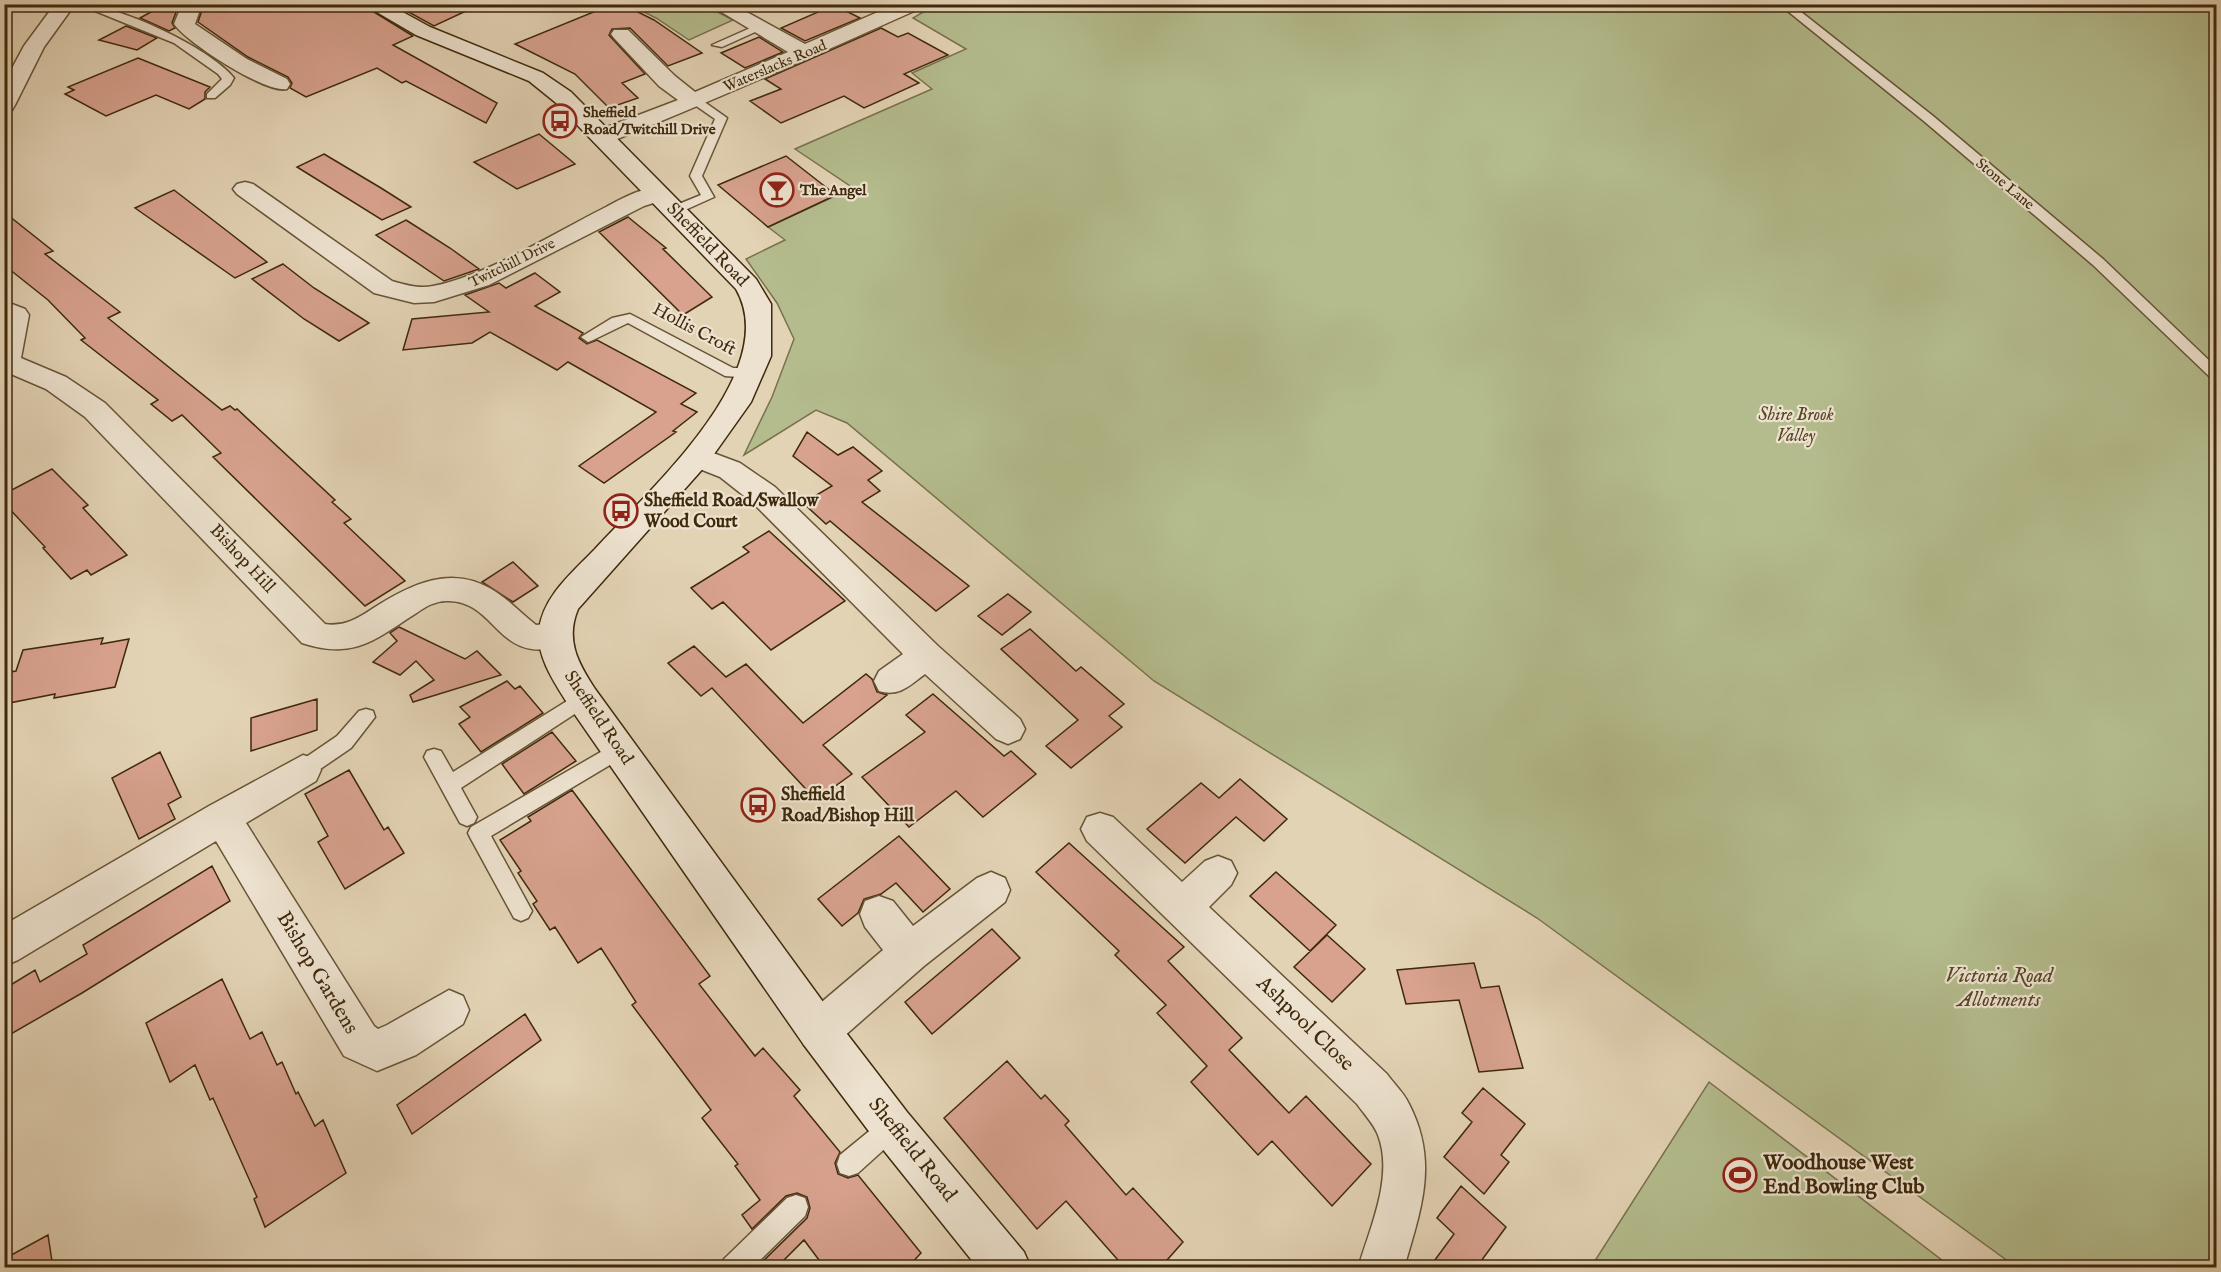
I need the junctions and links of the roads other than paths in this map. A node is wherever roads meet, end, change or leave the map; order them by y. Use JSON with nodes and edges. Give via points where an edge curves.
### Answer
{"nodes":[{"id":1,"x":66,"y":4,"type":"edge"},
{"id":2,"x":83,"y":4,"type":"edge"},
{"id":3,"x":192,"y":4,"type":"edge"},
{"id":4,"x":372,"y":4,"type":"edge"},
{"id":5,"x":717,"y":4,"type":"edge"},
{"id":6,"x":914,"y":4,"type":"edge"},
{"id":7,"x":1784,"y":4,"type":"edge"},
{"id":8,"x":761,"y":27,"type":"junction"},
{"id":9,"x":621,"y":34,"type":"dead end"},
{"id":10,"x":718,"y":45,"type":"dead end"},
{"id":11,"x":806,"y":53,"type":"junction"},
{"id":12,"x":279,"y":84,"type":"dead end"},
{"id":13,"x":211,"y":96,"type":"dead end"},
{"id":14,"x":694,"y":101,"type":"junction"},
{"id":15,"x":4,"y":105,"type":"edge"},
{"id":16,"x":602,"y":137,"type":"junction"},
{"id":17,"x":245,"y":189,"type":"dead end"},
{"id":18,"x":666,"y":202,"type":"junction"},
{"id":19,"x":4,"y":309,"type":"edge"},
{"id":20,"x":588,"y":337,"type":"dead end"},
{"id":21,"x":7,"y":365,"type":"edge"},
{"id":22,"x":751,"y":373,"type":"junction"},
{"id":23,"x":2217,"y":375,"type":"edge"},
{"id":24,"x":697,"y":457,"type":"junction"},
{"id":25,"x":553,"y":636,"type":"junction"},
{"id":26,"x":926,"y":655,"type":"junction"},
{"id":27,"x":891,"y":681,"type":"dead end"},
{"id":28,"x":583,"y":699,"type":"junction"},
{"id":29,"x":366,"y":717,"type":"dead end"},
{"id":30,"x":1008,"y":729,"type":"dead end"},
{"id":31,"x":618,"y":750,"type":"junction"},
{"id":32,"x":434,"y":757,"type":"dead end"},
{"id":33,"x":303,"y":770,"type":"joint"},
{"id":34,"x":449,"y":785,"type":"junction"},
{"id":35,"x":467,"y":816,"type":"dead end"},
{"id":36,"x":222,"y":817,"type":"junction"},
{"id":37,"x":1100,"y":828,"type":"dead end"},
{"id":38,"x":1218,"y":873,"type":"dead end"},
{"id":39,"x":991,"y":890,"type":"dead end"},
{"id":40,"x":1183,"y":906,"type":"junction"},
{"id":41,"x":521,"y":911,"type":"dead end"},
{"id":42,"x":879,"y":914,"type":"dead end"},
{"id":43,"x":4,"y":947,"type":"edge"},
{"id":44,"x":910,"y":953,"type":"junction"},
{"id":45,"x":449,"y":1010,"type":"dead end"},
{"id":46,"x":819,"y":1031,"type":"junction"},
{"id":47,"x":892,"y":1127,"type":"junction"},
{"id":48,"x":849,"y":1164,"type":"dead end"},
{"id":49,"x":796,"y":1207,"type":"dead end"},
{"id":50,"x":733,"y":1268,"type":"edge"},
{"id":51,"x":1008,"y":1268,"type":"edge"},
{"id":52,"x":1381,"y":1268,"type":"edge"}],
"edges":[{"from":1,"to":15,"type":"street","via":[[34,46]]},
{"from":2,"to":13,"type":"lane","via":[[178,41],[222,72],[228,78],[226,83]]},
{"from":3,"to":12,"type":"street","via":[[184,24],[192,34]]},
{"from":4,"to":16,"type":"street","name":"Sheffield Road","via":[[423,31],[536,77],[563,97]]},
{"from":5,"to":8,"type":"street"},
{"from":6,"to":11,"type":"street","name":"Waterslacks Road"},
{"from":7,"to":23,"type":"lane","name":"Stone Lane","via":[[1929,119],[2089,255]]},
{"from":8,"to":10,"type":"lane"},
{"from":8,"to":11,"type":"street"},
{"from":9,"to":14,"type":"street","via":[[667,81]]},
{"from":11,"to":14,"type":"street","name":"Waterslacks Road"},
{"from":14,"to":16,"type":"street","name":"Waterslacks Road"},
{"from":14,"to":18,"type":"lane","via":[[721,118],[696,176],[708,196]]},
{"from":16,"to":18,"type":"street","name":"Sheffield Road"},
{"from":17,"to":18,"type":"street","name":"Twitchill Drive","via":[[383,287],[414,295],[434,294],[480,280],[636,201]]},
{"from":18,"to":22,"type":"street","name":"Sheffield Road","via":[[747,285],[759,304],[757,356]]},
{"from":19,"to":21,"type":"street","name":"Bishop Hill","via":[[16,315],[6,349]]},
{"from":20,"to":22,"type":"lane","name":"Hollis Croft","via":[[630,318],[730,373]]},
{"from":21,"to":25,"type":"street","name":"Bishop Hill","via":[[56,383],[96,410],[314,634],[334,639],[358,633],[416,597],[439,590],[467,591],[531,638]]},
{"from":22,"to":24,"type":"street","name":"Sheffield Road","via":[[737,402]]},
{"from":24,"to":25,"type":"street","name":"Sheffield Road","via":[[579,584],[555,621]]},
{"from":24,"to":26,"type":"street","via":[[730,470],[764,495]]},
{"from":25,"to":28,"type":"street","name":"Sheffield Road","via":[[559,656]]},
{"from":26,"to":27,"type":"street"},
{"from":26,"to":30,"type":"street"},
{"from":28,"to":31,"type":"street","name":"Sheffield Road"},
{"from":28,"to":34,"type":"lane"},
{"from":29,"to":33,"type":"lane","via":[[344,742]]},
{"from":31,"to":41,"type":"lane","via":[[478,833]]},
{"from":31,"to":46,"type":"street","name":"Sheffield Road"},
{"from":32,"to":34,"type":"lane"},
{"from":33,"to":36,"type":"street"},
{"from":34,"to":35,"type":"lane"},
{"from":36,"to":43,"type":"street"},
{"from":36,"to":45,"type":"street","name":"Bishop Gardens","via":[[359,1041],[377,1050]]},
{"from":37,"to":40,"type":"street","name":"Ashpool Close"},
{"from":38,"to":40,"type":"street"},
{"from":39,"to":44,"type":"street"},
{"from":40,"to":52,"type":"street","name":"Ashpool Close","via":[[1372,1089],[1395,1120],[1405,1180]]},
{"from":42,"to":44,"type":"street"},
{"from":44,"to":46,"type":"street"},
{"from":46,"to":47,"type":"street","name":"Sheffield Road"},
{"from":47,"to":48,"type":"lane"},
{"from":47,"to":51,"type":"street","name":"Sheffield Road"},
{"from":49,"to":50,"type":"lane"}]}
